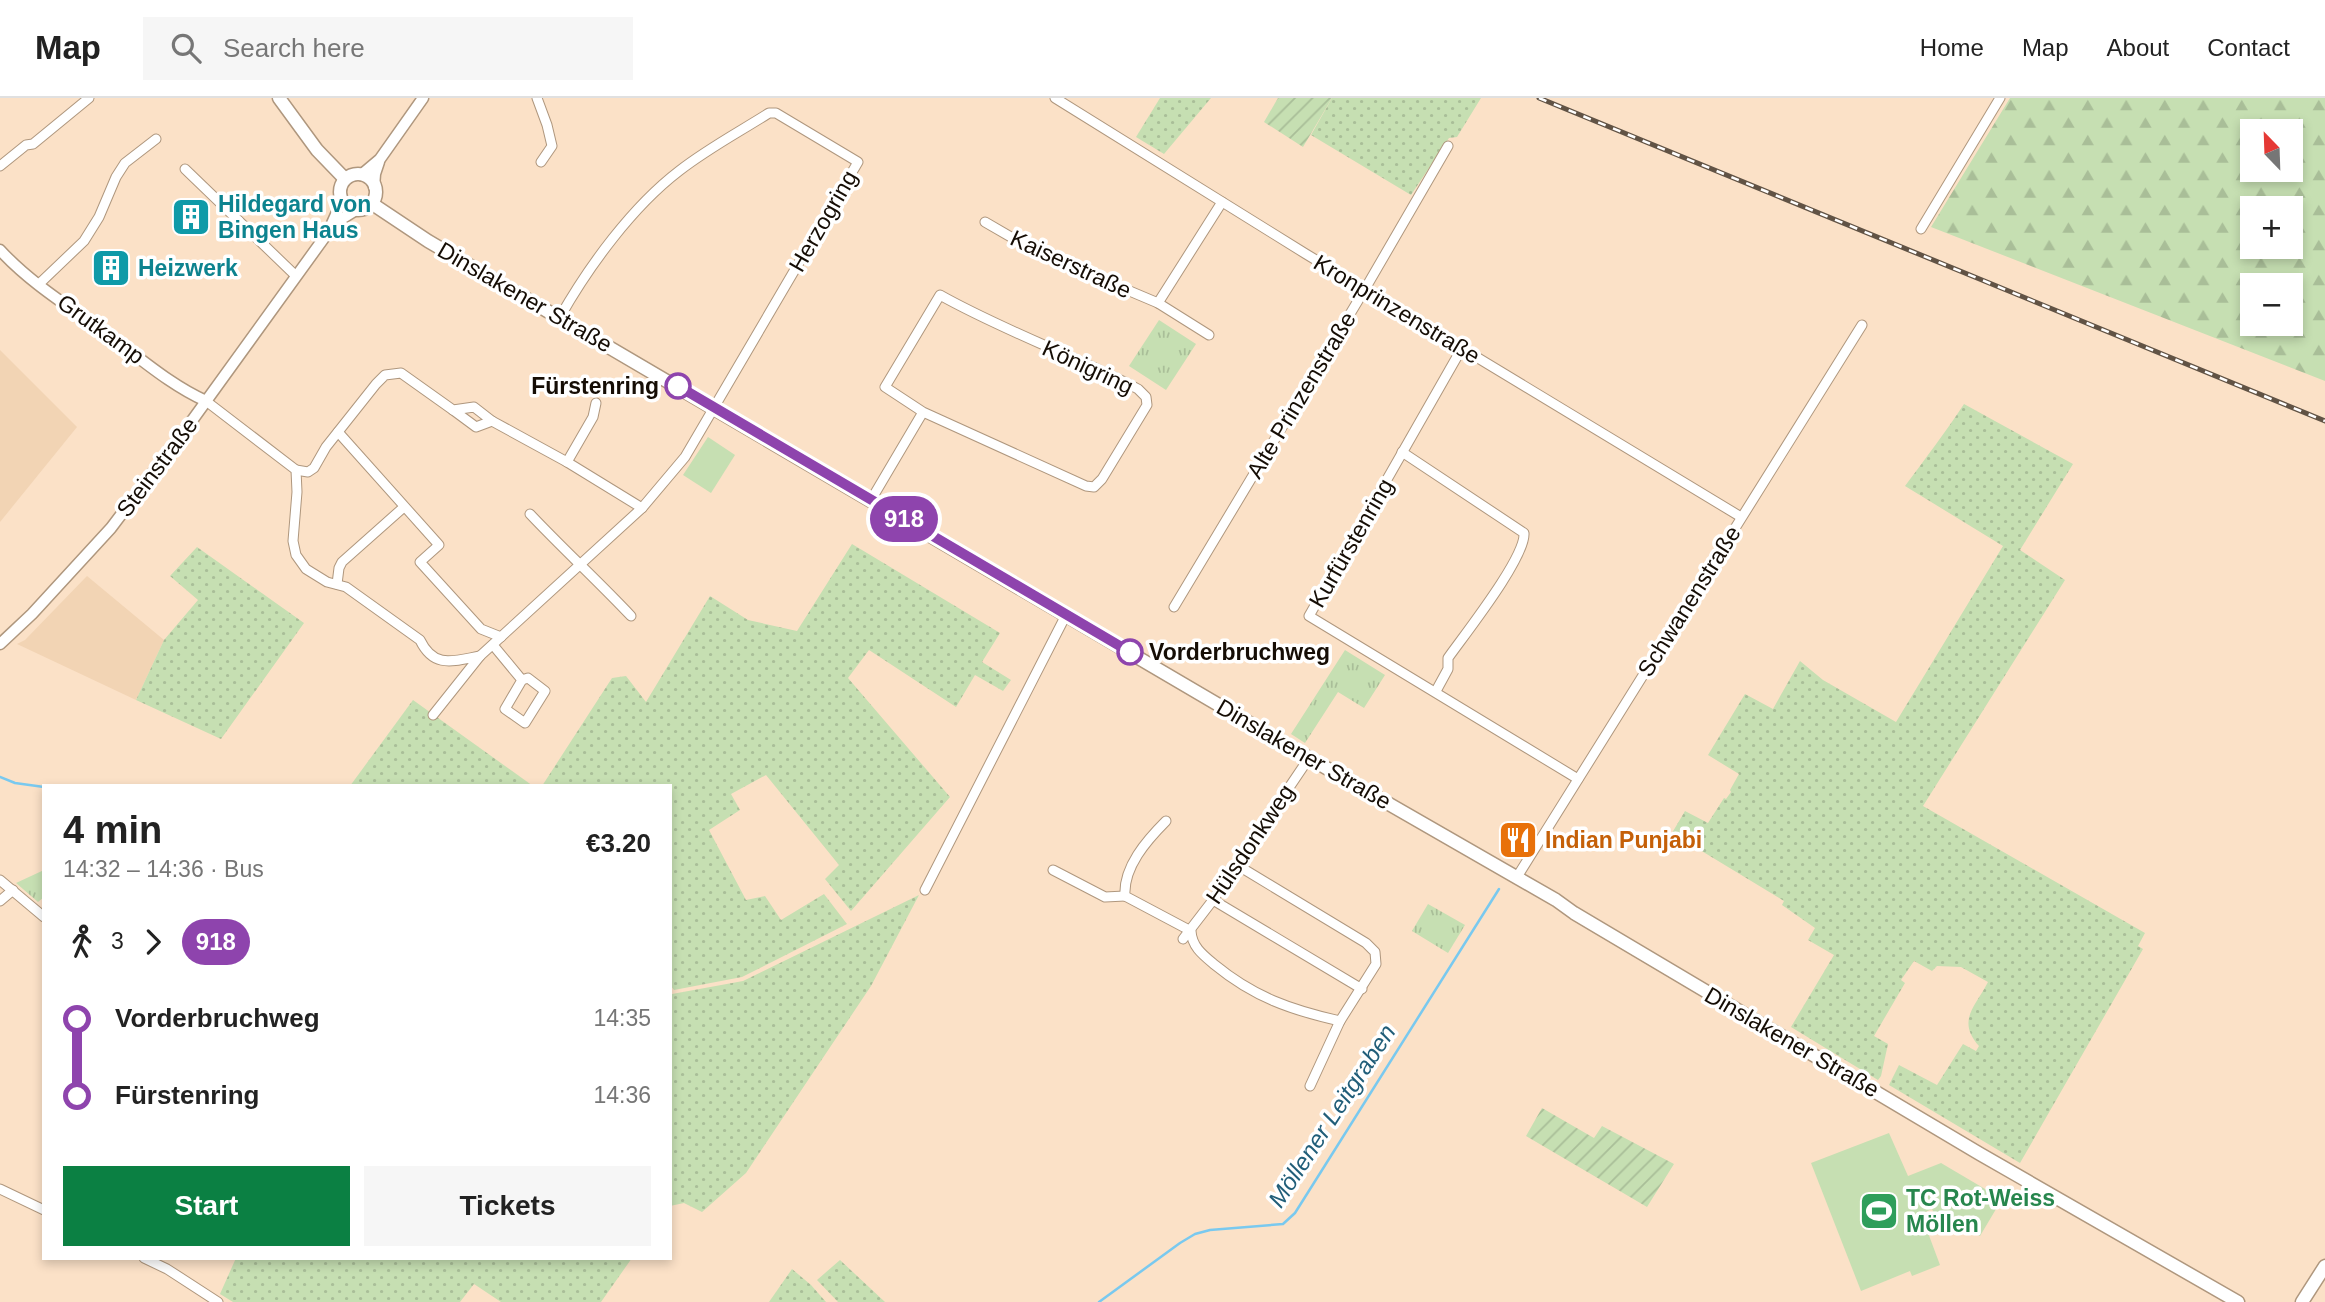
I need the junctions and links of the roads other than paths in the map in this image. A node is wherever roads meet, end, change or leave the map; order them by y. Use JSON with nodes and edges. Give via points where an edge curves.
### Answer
{"nodes":[{"id":1,"x":89,"y":98,"type":"edge"},
{"id":2,"x":279,"y":98,"type":"edge"},
{"id":3,"x":423,"y":98,"type":"edge"},
{"id":4,"x":537,"y":98,"type":"edge"},
{"id":5,"x":1055,"y":98,"type":"edge"},
{"id":6,"x":2000,"y":98,"type":"edge"},
{"id":7,"x":156,"y":139,"type":"dead end"},
{"id":8,"x":1448,"y":146,"type":"dead end"},
{"id":9,"x":380,"y":159,"type":"junction"},
{"id":10,"x":541,"y":162,"type":"dead end"},
{"id":11,"x":0,"y":166,"type":"edge"},
{"id":12,"x":186,"y":169,"type":"dead end"},
{"id":13,"x":361,"y":174,"type":"junction"},
{"id":14,"x":345,"y":179,"type":"junction"},
{"id":15,"x":374,"y":187,"type":"junction"},
{"id":16,"x":342,"y":201,"type":"junction"},
{"id":17,"x":1222,"y":202,"type":"junction"},
{"id":18,"x":372,"y":203,"type":"junction"},
{"id":19,"x":356,"y":209,"type":"junction"},
{"id":20,"x":985,"y":222,"type":"dead end"},
{"id":21,"x":1921,"y":229,"type":"dead end"},
{"id":22,"x":329,"y":231,"type":"junction"},
{"id":23,"x":0,"y":250,"type":"edge"},
{"id":24,"x":295,"y":275,"type":"junction"},
{"id":25,"x":39,"y":284,"type":"junction"},
{"id":26,"x":1365,"y":289,"type":"junction"},
{"id":27,"x":1158,"y":303,"type":"junction"},
{"id":28,"x":559,"y":317,"type":"junction"},
{"id":29,"x":1862,"y":325,"type":"dead end"},
{"id":30,"x":1209,"y":335,"type":"dead end"},
{"id":31,"x":1462,"y":348,"type":"junction"},
{"id":32,"x":206,"y":401,"type":"junction"},
{"id":33,"x":596,"y":403,"type":"dead end"},
{"id":34,"x":714,"y":408,"type":"junction"},
{"id":35,"x":453,"y":410,"type":"junction"},
{"id":36,"x":923,"y":412,"type":"junction"},
{"id":37,"x":492,"y":421,"type":"junction"},
{"id":38,"x":338,"y":432,"type":"junction"},
{"id":39,"x":1402,"y":453,"type":"junction"},
{"id":40,"x":567,"y":462,"type":"junction"},
{"id":41,"x":296,"y":470,"type":"junction"},
{"id":42,"x":871,"y":500,"type":"junction"},
{"id":43,"x":404,"y":507,"type":"junction"},
{"id":44,"x":642,"y":508,"type":"junction"},
{"id":45,"x":530,"y":514,"type":"dead end"},
{"id":46,"x":1741,"y":517,"type":"junction"},
{"id":47,"x":581,"y":564,"type":"junction"},
{"id":48,"x":337,"y":584,"type":"junction"},
{"id":49,"x":1174,"y":607,"type":"dead end"},
{"id":50,"x":1066,"y":615,"type":"junction"},
{"id":51,"x":631,"y":616,"type":"dead end"},
{"id":52,"x":501,"y":637,"type":"junction"},
{"id":53,"x":0,"y":644,"type":"edge"},
{"id":54,"x":492,"y":645,"type":"junction"},
{"id":55,"x":480,"y":656,"type":"junction"},
{"id":56,"x":522,"y":680,"type":"junction"},
{"id":57,"x":1436,"y":691,"type":"junction"},
{"id":58,"x":433,"y":715,"type":"dead end"},
{"id":59,"x":1309,"y":758,"type":"junction"},
{"id":60,"x":1578,"y":779,"type":"junction"},
{"id":61,"x":1167,"y":821,"type":"dead end"},
{"id":62,"x":1237,"y":865,"type":"junction"},
{"id":63,"x":1053,"y":870,"type":"dead end"},
{"id":64,"x":1517,"y":877,"type":"junction"},
{"id":65,"x":0,"y":880,"type":"edge"},
{"id":66,"x":13,"y":890,"type":"junction"},
{"id":67,"x":925,"y":890,"type":"dead end"},
{"id":68,"x":1125,"y":896,"type":"junction"},
{"id":69,"x":1213,"y":900,"type":"junction"},
{"id":70,"x":0,"y":901,"type":"edge"},
{"id":71,"x":42,"y":915,"type":"edge"},
{"id":72,"x":1191,"y":931,"type":"junction"},
{"id":73,"x":1183,"y":939,"type":"dead end"},
{"id":74,"x":1362,"y":989,"type":"junction"},
{"id":75,"x":1340,"y":1021,"type":"junction"},
{"id":76,"x":1310,"y":1086,"type":"dead end"},
{"id":77,"x":0,"y":1189,"type":"edge"},
{"id":78,"x":42,"y":1209,"type":"edge"},
{"id":79,"x":148,"y":1260,"type":"edge"},
{"id":80,"x":2325,"y":1266,"type":"edge"},
{"id":81,"x":218,"y":1302,"type":"edge"},
{"id":82,"x":2238,"y":1302,"type":"edge"},
{"id":83,"x":2301,"y":1302,"type":"edge"}],
"edges":[{"from":1,"to":11,"type":"street"},
{"from":2,"to":14,"type":"main road"},
{"from":3,"to":9,"type":"street"},
{"from":4,"to":10,"type":"street","via":[[552,146]]},
{"from":5,"to":17,"type":"street","name":"Kronprinzenstraße"},
{"from":6,"to":21,"type":"street"},
{"from":7,"to":25,"type":"street","via":[[125,163],[84,241]]},
{"from":8,"to":26,"type":"street","name":"Alte Prinzenstraße"},
{"from":9,"to":13,"type":"street"},
{"from":9,"to":15,"type":"street"},
{"from":12,"to":24,"type":"street"},
{"from":13,"to":14,"type":"main road"},
{"from":13,"to":15,"type":"main road"},
{"from":14,"to":16,"type":"main road"},
{"from":15,"to":18,"type":"main road"},
{"from":16,"to":19,"type":"main road"},
{"from":16,"to":22,"type":"street","name":"Steinstraße"},
{"from":17,"to":26,"type":"street","name":"Kronprinzenstraße"},
{"from":17,"to":27,"type":"street","name":"Kaiserstraße"},
{"from":18,"to":19,"type":"main road"},
{"from":18,"to":28,"type":"main road","name":"Dinslakener Straße"},
{"from":19,"to":22,"type":"street","name":"Steinstraße"},
{"from":20,"to":27,"type":"street","name":"Kaiserstraße","via":[[1035,251]]},
{"from":22,"to":24,"type":"street","name":"Steinstraße"},
{"from":23,"to":25,"type":"street","name":"Grutkamp"},
{"from":24,"to":32,"type":"street","name":"Steinstraße"},
{"from":25,"to":32,"type":"street","name":"Grutkamp"},
{"from":26,"to":31,"type":"street","name":"Kronprinzenstraße"},
{"from":26,"to":49,"type":"street","name":"Alte Prinzenstraße"},
{"from":27,"to":30,"type":"street","name":"Kaiserstraße"},
{"from":28,"to":34,"type":"main road","name":"Dinslakener Straße"},
{"from":28,"to":34,"type":"street","name":"Herzogring","via":[[609,244],[646,201],[678,171],[769,113],[776,113],[858,162]]},
{"from":29,"to":46,"type":"street","name":"Schwanenstraße"},
{"from":31,"to":39,"type":"street","name":"Kurfürstenring"},
{"from":31,"to":46,"type":"street","name":"Kronprinzenstraße"},
{"from":32,"to":41,"type":"street"},
{"from":32,"to":53,"type":"street","name":"Steinstraße","via":[[111,528]]},
{"from":33,"to":40,"type":"street"},
{"from":34,"to":42,"type":"main road","name":"Dinslakener Straße"},
{"from":34,"to":44,"type":"street","via":[[685,457]]},
{"from":35,"to":37,"type":"street","via":[[474,407]]},
{"from":35,"to":37,"type":"street","via":[[476,427]]},
{"from":35,"to":38,"type":"street","via":[[401,373],[385,375]]},
{"from":36,"to":36,"type":"street","name":"Königring","via":[[885,387],[940,295],[1138,389],[1147,404],[1094,487]]},
{"from":36,"to":42,"type":"street"},
{"from":37,"to":40,"type":"street"},
{"from":38,"to":41,"type":"street","via":[[314,468]]},
{"from":38,"to":43,"type":"street"},
{"from":39,"to":57,"type":"street","name":"Kurfürstenring","via":[[1524,533],[1521,550],[1448,658],[1448,669]]},
{"from":39,"to":57,"type":"street","name":"Kurfürstenring","via":[[1309,616]]},
{"from":40,"to":44,"type":"street"},
{"from":41,"to":48,"type":"street","via":[[296,555],[306,569]]},
{"from":42,"to":50,"type":"main road","name":"Dinslakener Straße"},
{"from":43,"to":48,"type":"street","via":[[342,562]]},
{"from":43,"to":52,"type":"street","via":[[439,545],[420,562],[481,629]]},
{"from":44,"to":47,"type":"street"},
{"from":45,"to":47,"type":"street"},
{"from":46,"to":60,"type":"street","name":"Schwanenstraße"},
{"from":47,"to":51,"type":"street"},
{"from":47,"to":52,"type":"street"},
{"from":48,"to":55,"type":"street","via":[[420,640],[426,653],[446,663]]},
{"from":50,"to":59,"type":"main road","name":"Dinslakener Straße"},
{"from":50,"to":67,"type":"street"},
{"from":52,"to":54,"type":"street"},
{"from":54,"to":55,"type":"street"},
{"from":54,"to":56,"type":"street"},
{"from":55,"to":58,"type":"street"},
{"from":56,"to":56,"type":"street","via":[[528,678],[545,691],[525,723],[505,709]]},
{"from":57,"to":60,"type":"street","name":"Kurfürstenring"},
{"from":59,"to":62,"type":"street","name":"Hülsdonkweg"},
{"from":59,"to":64,"type":"main road","name":"Dinslakener Straße"},
{"from":60,"to":64,"type":"street","name":"Schwanenstraße"},
{"from":61,"to":68,"type":"street","via":[[1148,839],[1124,881]]},
{"from":62,"to":69,"type":"street","name":"Hülsdonkweg"},
{"from":62,"to":74,"type":"street","via":[[1366,943],[1375,952],[1376,964]]},
{"from":63,"to":68,"type":"street","via":[[1105,897]]},
{"from":64,"to":82,"type":"main road","name":"Dinslakener Straße","via":[[1980,1154]]},
{"from":65,"to":66,"type":"street"},
{"from":66,"to":70,"type":"street"},
{"from":66,"to":71,"type":"street"},
{"from":68,"to":72,"type":"street"},
{"from":69,"to":72,"type":"street","name":"Hülsdonkweg"},
{"from":69,"to":74,"type":"street"},
{"from":72,"to":73,"type":"street","name":"Hülsdonkweg"},
{"from":72,"to":75,"type":"street","via":[[1192,941],[1205,957],[1235,981],[1270,1001]]},
{"from":74,"to":75,"type":"street"},
{"from":75,"to":76,"type":"street"},
{"from":77,"to":78,"type":"street"},
{"from":79,"to":81,"type":"street"},
{"from":80,"to":83,"type":"main road"}]}
